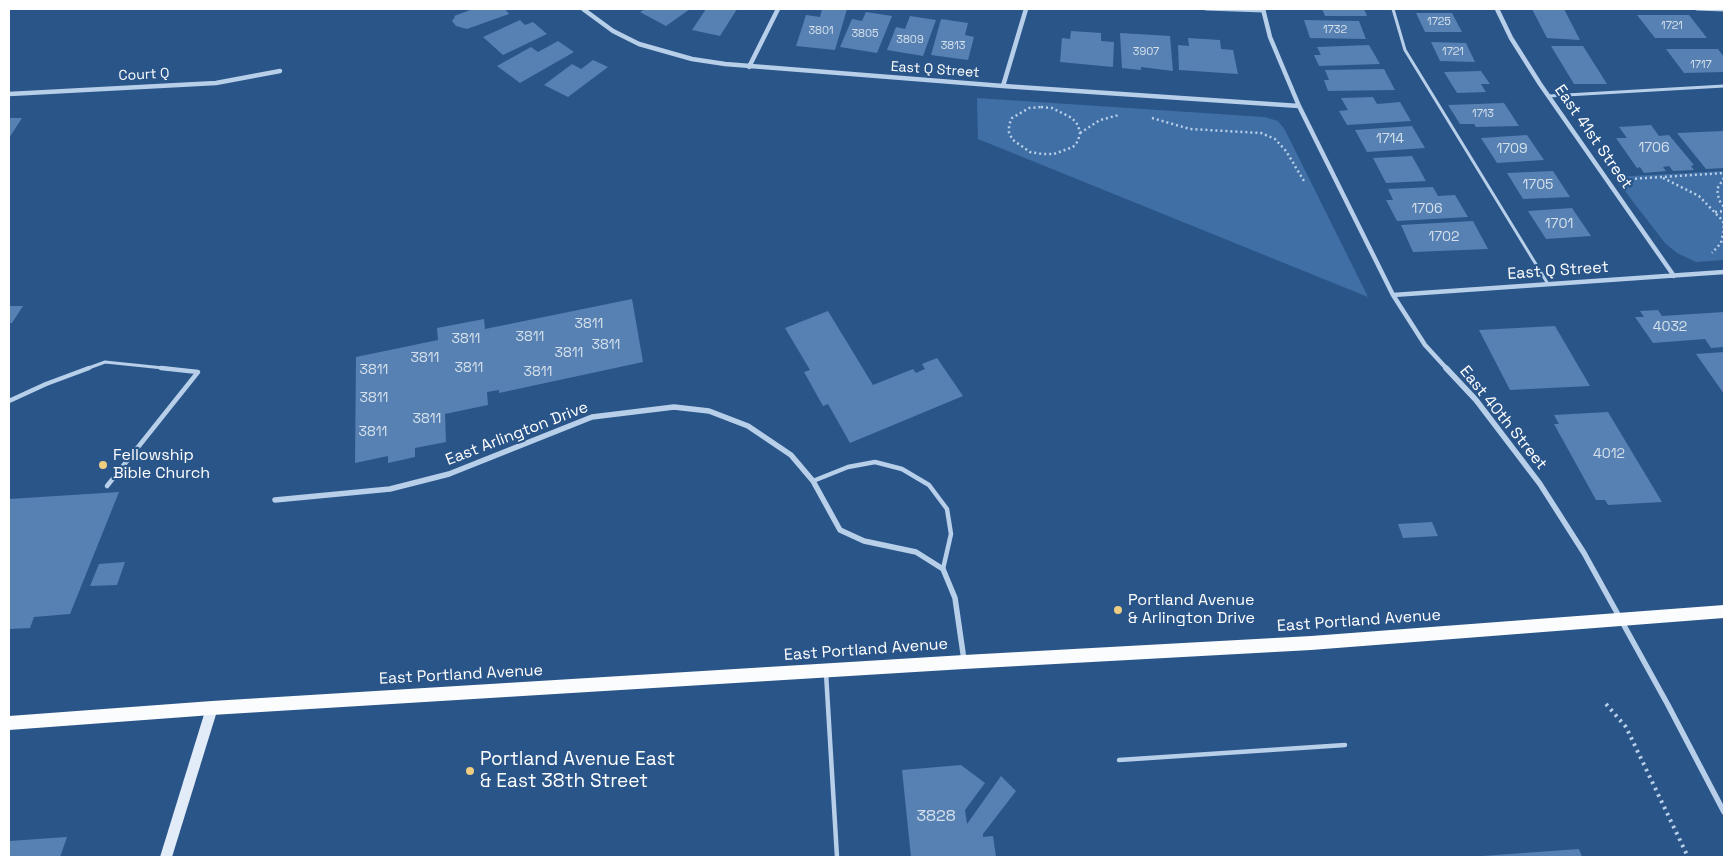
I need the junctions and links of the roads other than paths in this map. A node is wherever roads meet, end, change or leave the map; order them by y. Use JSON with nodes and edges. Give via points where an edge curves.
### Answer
{"nodes":[{"id":1,"x":583,"y":9,"type":"edge"},
{"id":2,"x":778,"y":9,"type":"edge"},
{"id":3,"x":1026,"y":9,"type":"edge"},
{"id":4,"x":1206,"y":9,"type":"edge"},
{"id":5,"x":1393,"y":9,"type":"edge"},
{"id":6,"x":1497,"y":9,"type":"edge"},
{"id":7,"x":1697,"y":9,"type":"edge"},
{"id":8,"x":1263,"y":10,"type":"edge"},
{"id":9,"x":1724,"y":10,"type":"edge"},
{"id":10,"x":749,"y":67,"type":"junction"},
{"id":11,"x":280,"y":71,"type":"dead end"},
{"id":12,"x":1003,"y":86,"type":"junction"},
{"id":13,"x":1724,"y":86,"type":"edge"},
{"id":14,"x":9,"y":94,"type":"edge"},
{"id":15,"x":1549,"y":96,"type":"junction"},
{"id":16,"x":1299,"y":106,"type":"junction"},
{"id":17,"x":1724,"y":272,"type":"edge"},
{"id":18,"x":1674,"y":276,"type":"junction"},
{"id":19,"x":1548,"y":284,"type":"junction"},
{"id":20,"x":1393,"y":294,"type":"junction"},
{"id":21,"x":9,"y":401,"type":"edge"},
{"id":22,"x":813,"y":481,"type":"junction"},
{"id":23,"x":107,"y":486,"type":"dead end"},
{"id":24,"x":276,"y":500,"type":"dead end"},
{"id":25,"x":942,"y":569,"type":"junction"},
{"id":26,"x":1724,"y":610,"type":"edge"},
{"id":27,"x":1619,"y":618,"type":"junction"},
{"id":28,"x":964,"y":662,"type":"junction"},
{"id":29,"x":826,"y":670,"type":"junction"},
{"id":30,"x":212,"y":708,"type":"junction"},
{"id":31,"x":9,"y":723,"type":"edge"},
{"id":32,"x":1345,"y":745,"type":"dead end"},
{"id":33,"x":1119,"y":760,"type":"dead end"},
{"id":34,"x":1724,"y":812,"type":"edge"},
{"id":35,"x":166,"y":857,"type":"edge"},
{"id":36,"x":838,"y":857,"type":"edge"}],
"edges":[{"from":1,"to":10,"type":"street","name":"East Q Street","via":[[613,31],[639,44],[692,59]]},
{"from":2,"to":10,"type":"street"},
{"from":3,"to":12,"type":"street"},
{"from":4,"to":8,"type":"lane"},
{"from":5,"to":19,"type":"lane","via":[[1405,50]]},
{"from":6,"to":15,"type":"street","name":"East 41st Street"},
{"from":7,"to":9,"type":"lane"},
{"from":8,"to":16,"type":"street","name":"East 40th Street","via":[[1270,37]]},
{"from":10,"to":12,"type":"street","name":"East Q Street"},
{"from":11,"to":14,"type":"street","name":"Court Q","via":[[216,83]]},
{"from":12,"to":16,"type":"street","name":"East Q Street"},
{"from":13,"to":15,"type":"lane"},
{"from":15,"to":18,"type":"street","name":"East 41st Street"},
{"from":16,"to":20,"type":"street","name":"East 40th Street"},
{"from":17,"to":18,"type":"street","name":"East Q Street"},
{"from":18,"to":19,"type":"street","name":"East Q Street"},
{"from":19,"to":20,"type":"street","name":"East Q Street"},
{"from":20,"to":27,"type":"street","name":"East 40th Street","via":[[1425,345],[1476,400],[1540,484]]},
{"from":21,"to":23,"type":"lane","via":[[105,362],[198,372]]},
{"from":22,"to":24,"type":"street","name":"East Arlington Drive","via":[[791,455],[748,426],[709,411],[674,407],[592,417],[449,474],[390,489]]},
{"from":22,"to":25,"type":"street","name":"East Arlington Drive","via":[[840,530],[864,542],[916,552]]},
{"from":22,"to":25,"type":"lane","via":[[848,467],[875,462],[902,469],[929,485],[947,508],[951,534]]},
{"from":25,"to":28,"type":"street","via":[[955,598]]},
{"from":26,"to":27,"type":"main road","name":"East Portland Avenue"},
{"from":27,"to":28,"type":"main road","name":"East Portland Avenue","via":[[1311,643]]},
{"from":27,"to":34,"type":"street","name":"East 40th Street"},
{"from":28,"to":29,"type":"main road","name":"East Portland Avenue"},
{"from":29,"to":30,"type":"main road","name":"East Portland Avenue"},
{"from":29,"to":36,"type":"lane"},
{"from":30,"to":31,"type":"main road","name":"East Portland Avenue"},
{"from":30,"to":35,"type":"main road"},
{"from":32,"to":33,"type":"lane"}]}
